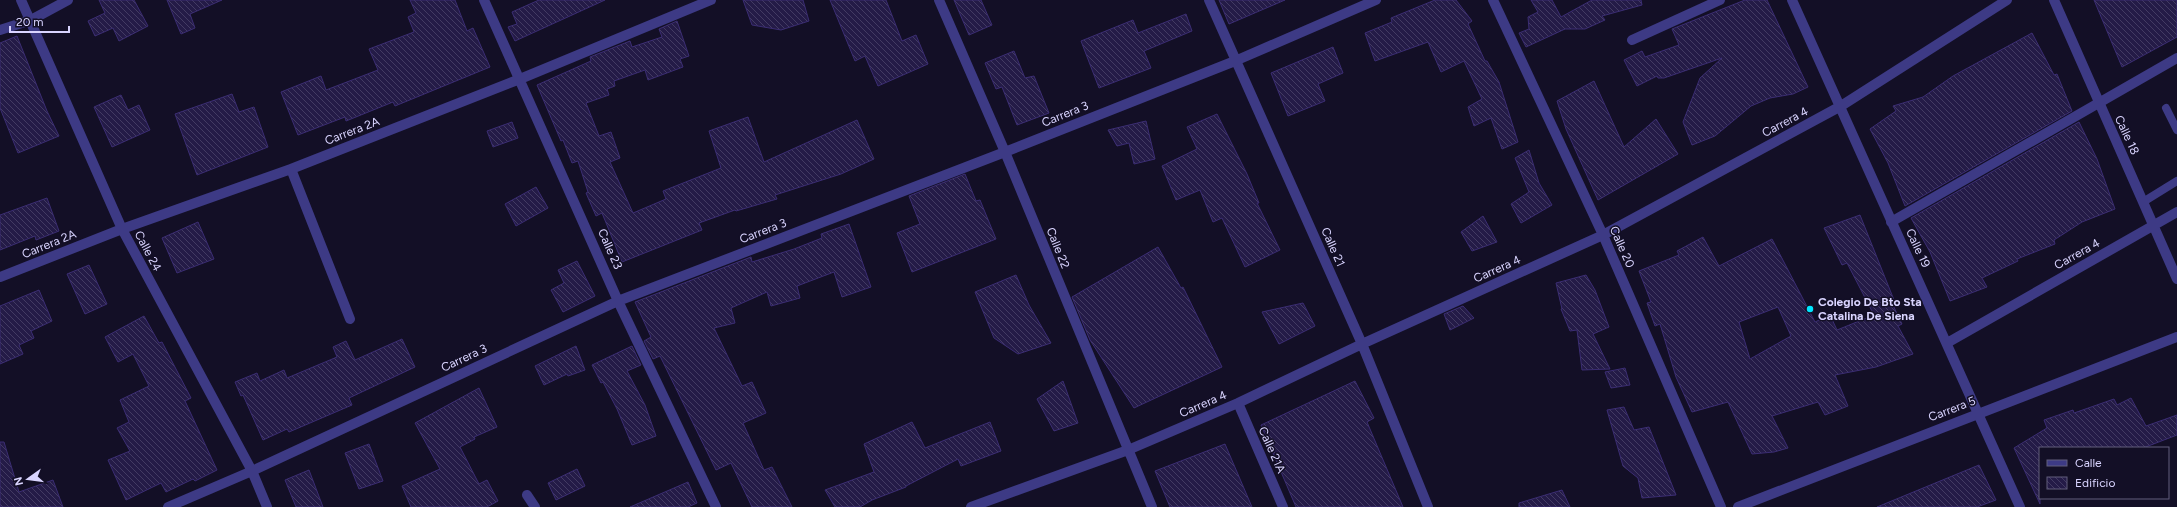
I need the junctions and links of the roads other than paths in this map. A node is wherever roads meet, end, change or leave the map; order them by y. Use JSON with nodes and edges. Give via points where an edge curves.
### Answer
{"nodes":[{"id":1,"x":21,"y":0,"type":"edge"},
{"id":2,"x":68,"y":0,"type":"edge"},
{"id":3,"x":484,"y":0,"type":"edge"},
{"id":4,"x":711,"y":0,"type":"edge"},
{"id":5,"x":939,"y":0,"type":"edge"},
{"id":6,"x":1209,"y":0,"type":"edge"},
{"id":7,"x":1376,"y":0,"type":"edge"},
{"id":8,"x":1493,"y":0,"type":"edge"},
{"id":9,"x":1720,"y":0,"type":"edge"},
{"id":10,"x":1792,"y":0,"type":"edge"},
{"id":11,"x":2007,"y":0,"type":"edge"},
{"id":12,"x":2054,"y":0,"type":"edge"},
{"id":13,"x":31,"y":20,"type":"junction"},
{"id":14,"x":0,"y":30,"type":"edge"},
{"id":15,"x":1632,"y":40,"type":"dead end"},
{"id":16,"x":2177,"y":58,"type":"edge"},
{"id":17,"x":1235,"y":61,"type":"junction"},
{"id":18,"x":520,"y":79,"type":"junction"},
{"id":19,"x":2098,"y":103,"type":"junction"},
{"id":20,"x":1841,"y":106,"type":"junction"},
{"id":21,"x":2166,"y":108,"type":"dead end"},
{"id":22,"x":2177,"y":130,"type":"edge"},
{"id":23,"x":1004,"y":152,"type":"junction"},
{"id":24,"x":291,"y":169,"type":"junction"},
{"id":25,"x":2177,"y":181,"type":"edge"},
{"id":26,"x":2143,"y":202,"type":"junction"},
{"id":27,"x":2177,"y":212,"type":"edge"},
{"id":28,"x":1891,"y":222,"type":"junction"},
{"id":29,"x":2154,"y":225,"type":"junction"},
{"id":30,"x":122,"y":229,"type":"junction"},
{"id":31,"x":1603,"y":235,"type":"junction"},
{"id":32,"x":0,"y":277,"type":"edge"},
{"id":33,"x":2177,"y":280,"type":"edge"},
{"id":34,"x":618,"y":301,"type":"junction"},
{"id":35,"x":350,"y":319,"type":"dead end"},
{"id":36,"x":2177,"y":337,"type":"edge"},
{"id":37,"x":1947,"y":343,"type":"junction"},
{"id":38,"x":1362,"y":344,"type":"junction"},
{"id":39,"x":1238,"y":403,"type":"junction"},
{"id":40,"x":1978,"y":412,"type":"junction"},
{"id":41,"x":1128,"y":450,"type":"junction"},
{"id":42,"x":252,"y":471,"type":"junction"},
{"id":43,"x":527,"y":495,"type":"dead end"},
{"id":44,"x":168,"y":507,"type":"edge"},
{"id":45,"x":267,"y":507,"type":"edge"},
{"id":46,"x":535,"y":507,"type":"edge"},
{"id":47,"x":716,"y":507,"type":"edge"},
{"id":48,"x":971,"y":507,"type":"edge"},
{"id":49,"x":1152,"y":507,"type":"edge"},
{"id":50,"x":1283,"y":507,"type":"edge"},
{"id":51,"x":1428,"y":507,"type":"edge"},
{"id":52,"x":1720,"y":507,"type":"edge"},
{"id":53,"x":1738,"y":507,"type":"edge"},
{"id":54,"x":2020,"y":507,"type":"edge"}],
"edges":[{"from":1,"to":13,"type":"street","name":"Calle 24"},
{"from":2,"to":13,"type":"street"},
{"from":3,"to":18,"type":"street","name":"Calle 23"},
{"from":4,"to":18,"type":"street","name":"Carrera 2A"},
{"from":5,"to":23,"type":"street","name":"Calle 22"},
{"from":6,"to":17,"type":"street","name":"Calle 21"},
{"from":7,"to":17,"type":"street","name":"Carrera 3"},
{"from":8,"to":31,"type":"street","name":"Calle 20"},
{"from":9,"to":15,"type":"street"},
{"from":10,"to":20,"type":"street","name":"Calle 19"},
{"from":11,"to":20,"type":"street","name":"Carrera 4"},
{"from":12,"to":19,"type":"street","name":"Calle 18"},
{"from":13,"to":14,"type":"street"},
{"from":13,"to":30,"type":"street","name":"Calle 24"},
{"from":16,"to":19,"type":"street"},
{"from":17,"to":23,"type":"street","name":"Carrera 3"},
{"from":17,"to":38,"type":"street","name":"Calle 21"},
{"from":18,"to":24,"type":"street","name":"Carrera 2A"},
{"from":18,"to":34,"type":"street","name":"Calle 23"},
{"from":19,"to":26,"type":"street","name":"Calle 18"},
{"from":19,"to":28,"type":"street"},
{"from":20,"to":28,"type":"street","name":"Calle 19"},
{"from":20,"to":31,"type":"street","name":"Carrera 4"},
{"from":21,"to":22,"type":"lane"},
{"from":23,"to":34,"type":"street","name":"Carrera 3"},
{"from":23,"to":41,"type":"street","name":"Calle 22"},
{"from":24,"to":30,"type":"street","name":"Carrera 2A"},
{"from":24,"to":35,"type":"street"},
{"from":25,"to":26,"type":"lane"},
{"from":26,"to":29,"type":"street","name":"Calle 18"},
{"from":27,"to":29,"type":"street","name":"Carrera 4"},
{"from":28,"to":37,"type":"street","name":"Calle 19"},
{"from":29,"to":33,"type":"street","name":"Calle 18"},
{"from":29,"to":37,"type":"street","name":"Carrera 4"},
{"from":30,"to":32,"type":"street","name":"Carrera 2A"},
{"from":30,"to":42,"type":"street","name":"Calle 24"},
{"from":31,"to":38,"type":"street","name":"Carrera 4"},
{"from":31,"to":52,"type":"street","name":"Calle 20"},
{"from":34,"to":42,"type":"street","name":"Carrera 3"},
{"from":34,"to":47,"type":"street","name":"Calle 23"},
{"from":36,"to":40,"type":"street","name":"Carrera 5"},
{"from":37,"to":40,"type":"street","name":"Calle 19"},
{"from":38,"to":39,"type":"street","name":"Carrera 4"},
{"from":38,"to":51,"type":"street","name":"Calle 21"},
{"from":39,"to":41,"type":"street","name":"Carrera 4"},
{"from":39,"to":50,"type":"street","name":"Calle 21A"},
{"from":40,"to":53,"type":"street","name":"Carrera 5"},
{"from":40,"to":54,"type":"street","name":"Calle 19"},
{"from":41,"to":48,"type":"street","name":"Carrera 4"},
{"from":41,"to":49,"type":"street","name":"Calle 22"},
{"from":42,"to":44,"type":"street","name":"Carrera 3"},
{"from":42,"to":45,"type":"street","name":"Calle 24"},
{"from":43,"to":46,"type":"street"}]}
